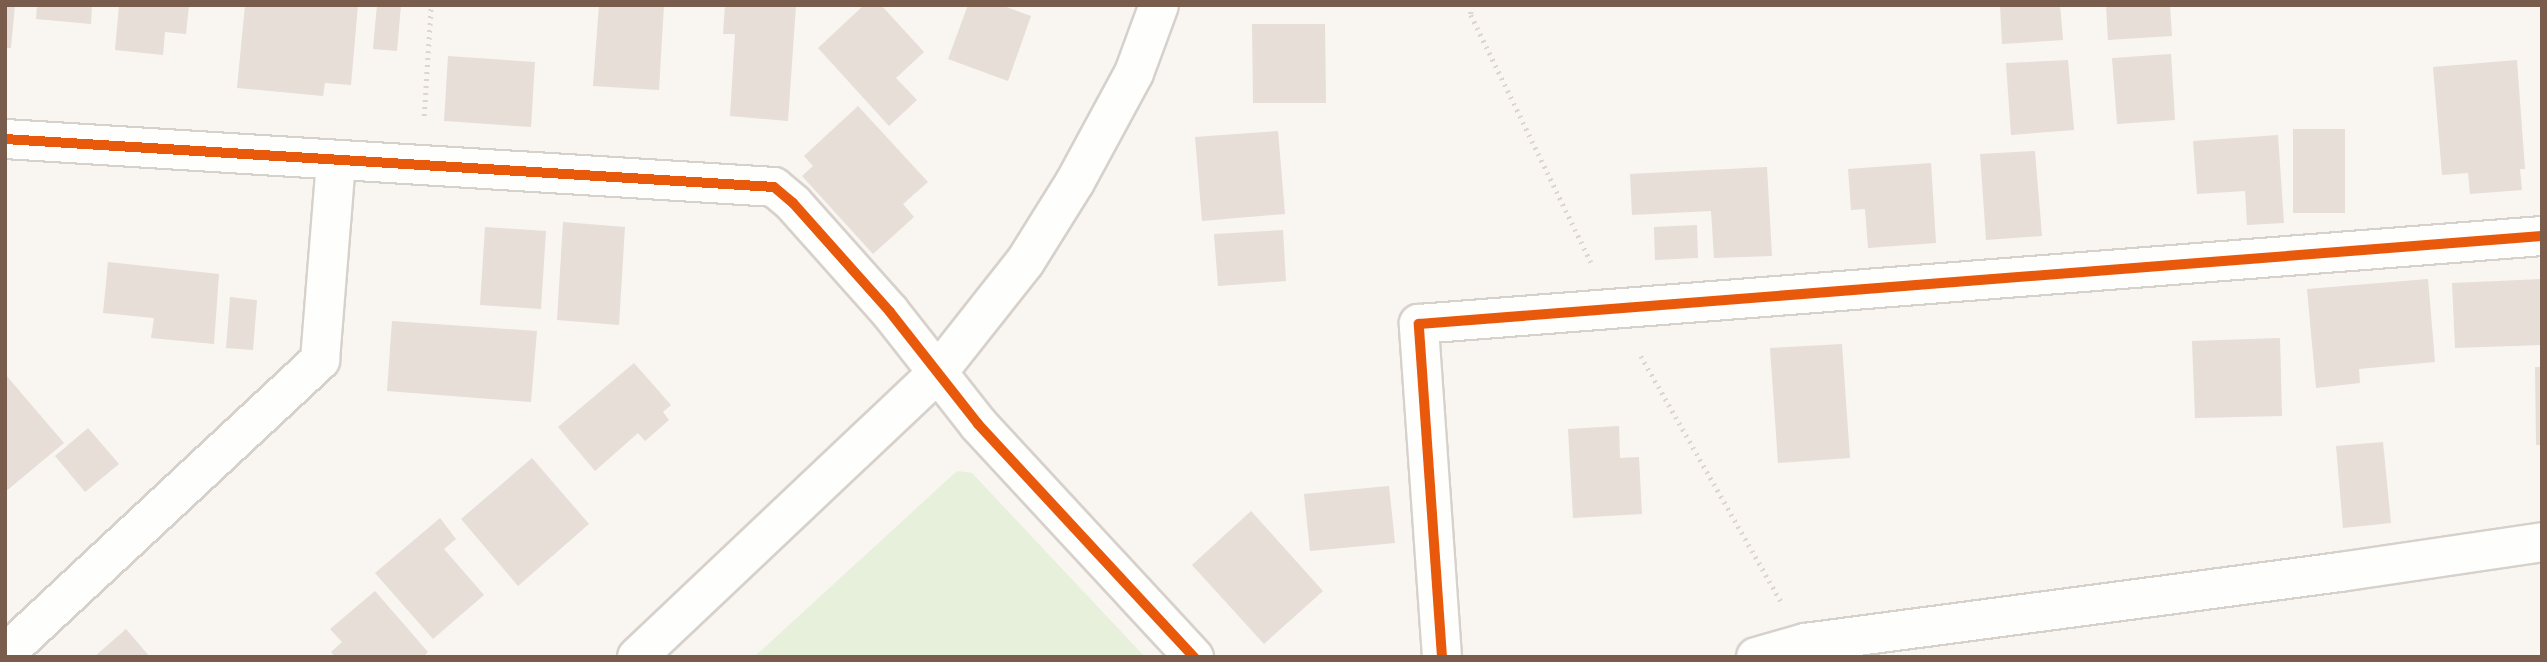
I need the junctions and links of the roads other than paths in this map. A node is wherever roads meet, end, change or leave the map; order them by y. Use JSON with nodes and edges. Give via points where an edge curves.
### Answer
{"nodes":[{"id":1,"x":1159,"y":5,"type":"edge"},
{"id":2,"x":5,"y":139,"type":"edge"},
{"id":3,"x":336,"y":162,"type":"junction"},
{"id":4,"x":2542,"y":236,"type":"edge"},
{"id":5,"x":939,"y":372,"type":"junction"},
{"id":6,"x":2542,"y":542,"type":"edge"},
{"id":7,"x":9,"y":643,"type":"edge"},
{"id":8,"x":636,"y":657,"type":"edge"},
{"id":9,"x":1194,"y":657,"type":"edge"},
{"id":10,"x":1442,"y":657,"type":"edge"},
{"id":11,"x":1756,"y":657,"type":"edge"}],
"edges":[{"from":1,"to":5,"type":"street","via":[[1134,73],[1075,182],[1025,262]]},
{"from":2,"to":3,"type":"street"},
{"from":3,"to":5,"type":"street","via":[[774,187],[793,203]]},
{"from":3,"to":7,"type":"street","via":[[320,360]]},
{"from":4,"to":10,"type":"street","via":[[1419,324]]},
{"from":5,"to":8,"type":"street"},
{"from":5,"to":9,"type":"street","via":[[978,424]]},
{"from":6,"to":11,"type":"street","via":[[1805,643]]}]}
